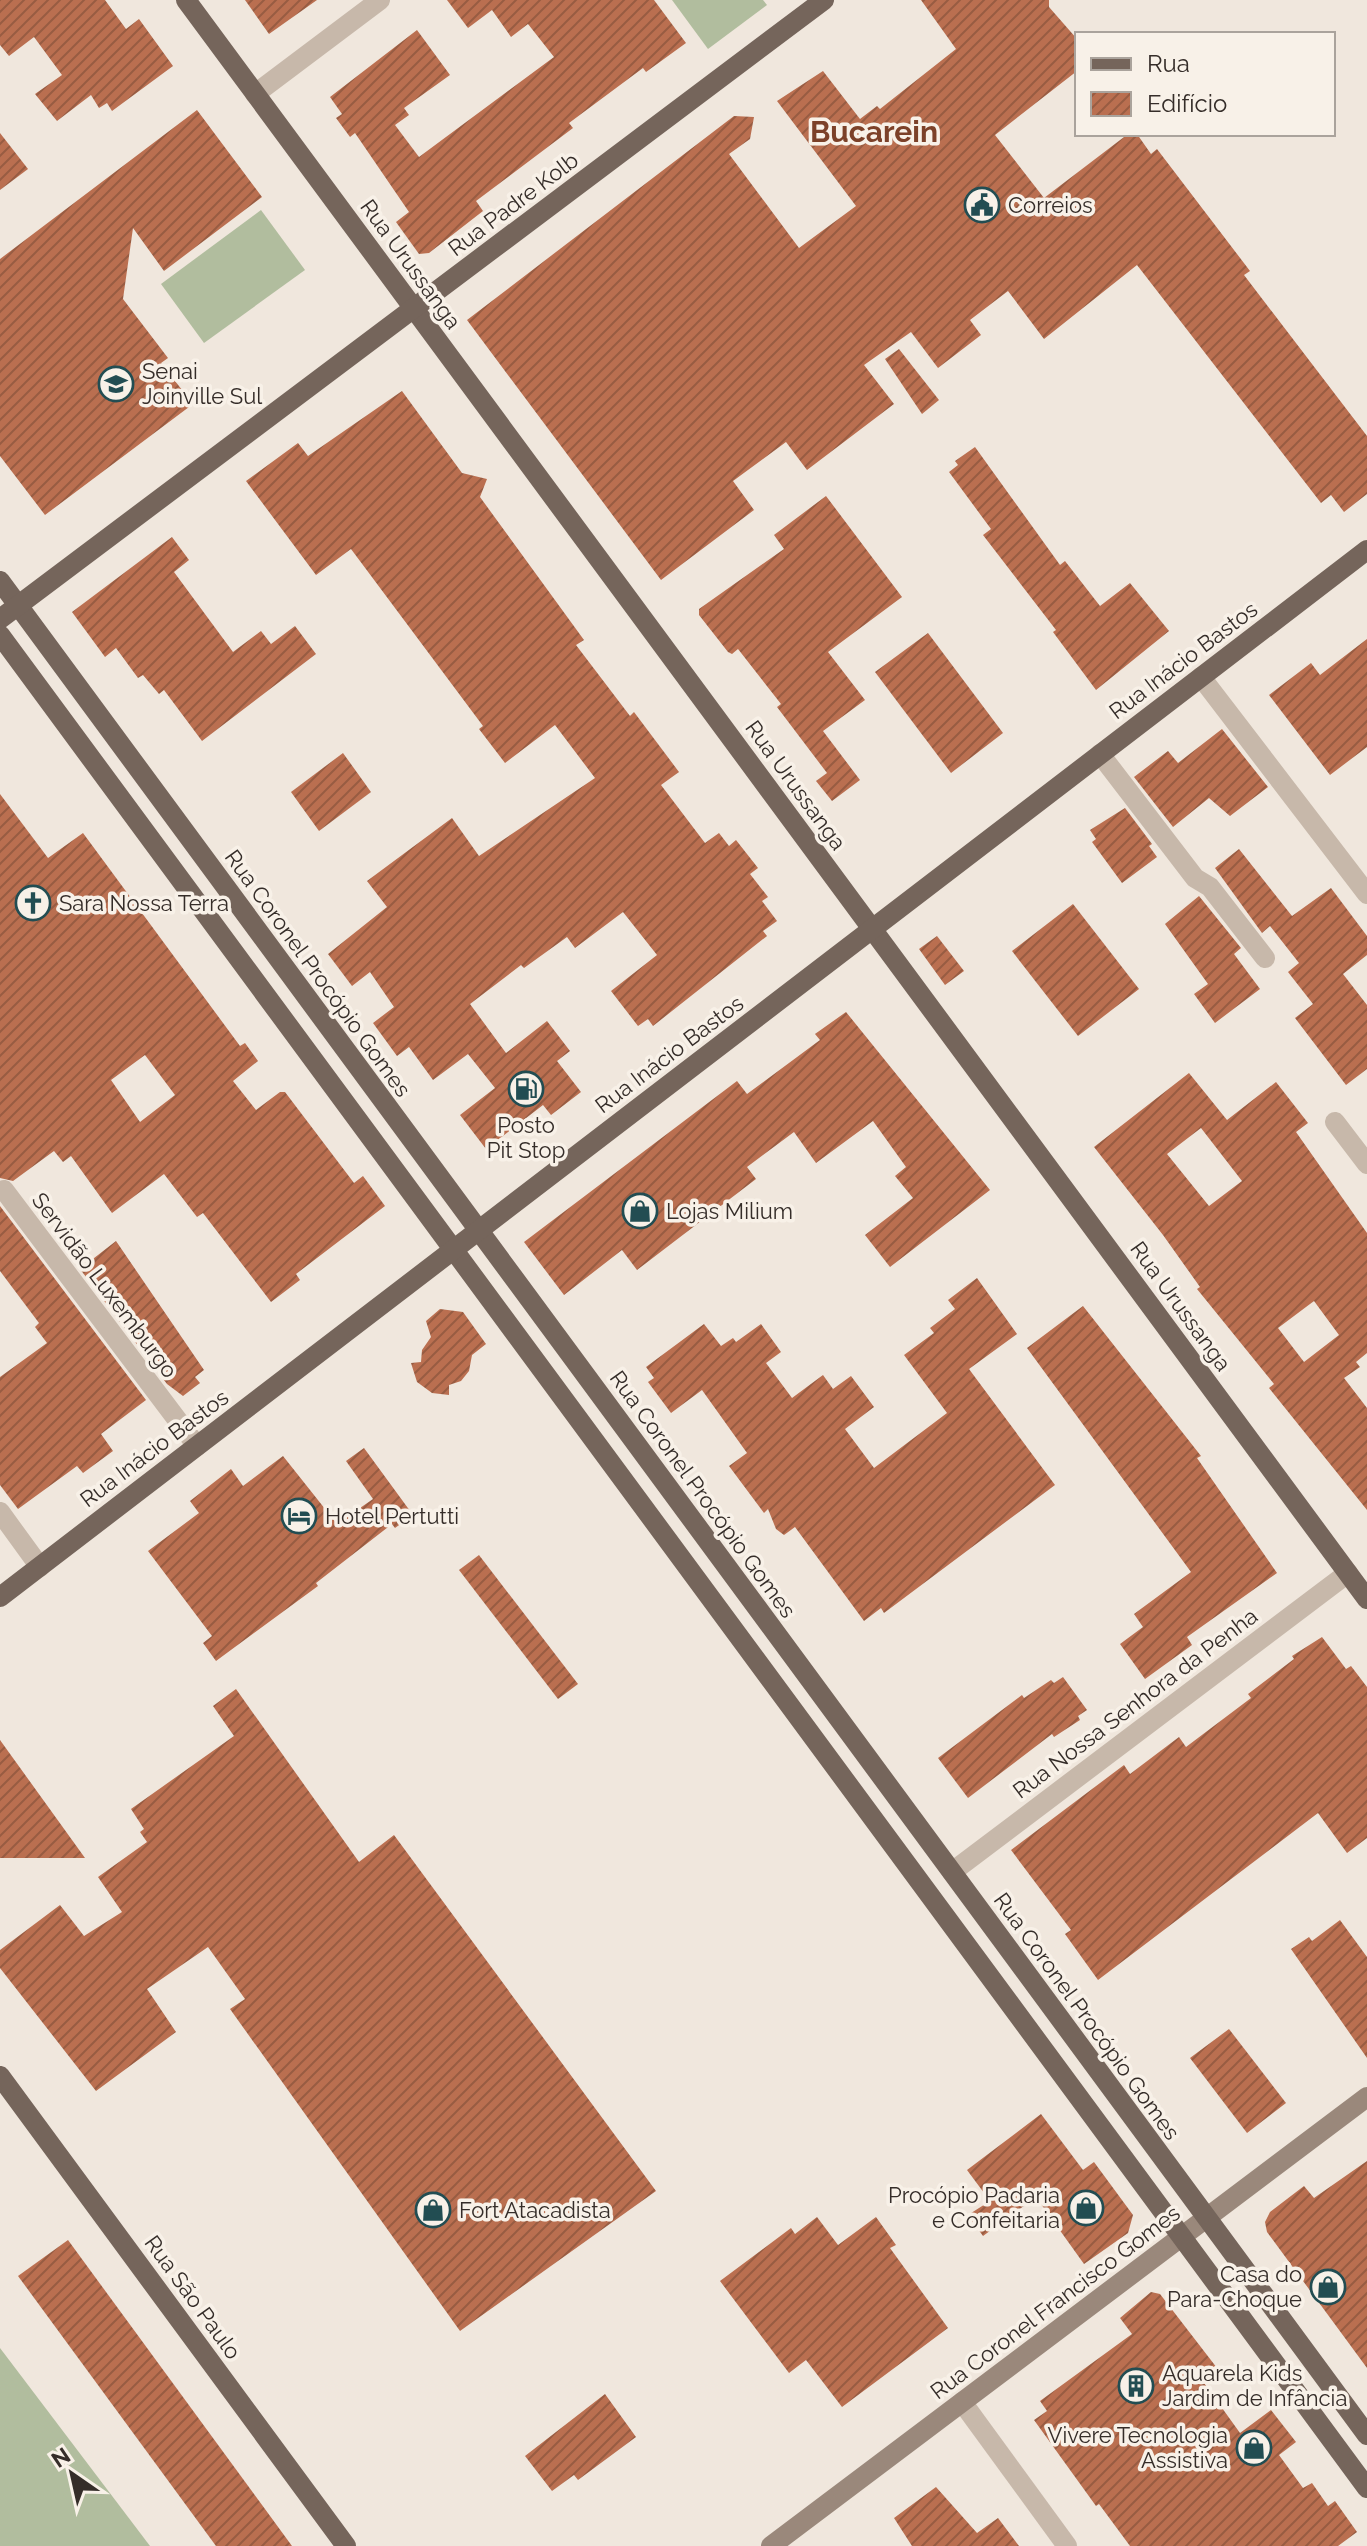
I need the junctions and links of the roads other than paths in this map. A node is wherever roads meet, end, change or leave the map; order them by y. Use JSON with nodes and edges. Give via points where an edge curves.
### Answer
{"nodes":[{"id":1,"x":186,"y":0,"type":"edge"},
{"id":2,"x":380,"y":0,"type":"edge"},
{"id":3,"x":812,"y":4,"type":"edge"},
{"id":4,"x":255,"y":94,"type":"junction"},
{"id":5,"x":414,"y":308,"type":"junction"},
{"id":6,"x":1367,"y":550,"type":"edge"},
{"id":7,"x":0,"y":581,"type":"edge"},
{"id":8,"x":18,"y":606,"type":"junction"},
{"id":9,"x":0,"y":619,"type":"edge"},
{"id":10,"x":0,"y":635,"type":"edge"},
{"id":11,"x":1201,"y":677,"type":"junction"},
{"id":12,"x":1100,"y":754,"type":"junction"},
{"id":13,"x":1367,"y":894,"type":"edge"},
{"id":14,"x":872,"y":929,"type":"junction"},
{"id":15,"x":1265,"y":958,"type":"dead end"},
{"id":16,"x":1335,"y":1122,"type":"dead end"},
{"id":17,"x":1367,"y":1164,"type":"edge"},
{"id":18,"x":4,"y":1190,"type":"dead end"},
{"id":19,"x":479,"y":1230,"type":"junction"},
{"id":20,"x":453,"y":1250,"type":"junction"},
{"id":21,"x":197,"y":1446,"type":"junction"},
{"id":22,"x":0,"y":1512,"type":"edge"},
{"id":23,"x":40,"y":1567,"type":"junction"},
{"id":24,"x":1348,"y":1573,"type":"junction"},
{"id":25,"x":0,"y":1597,"type":"edge"},
{"id":26,"x":1367,"y":1599,"type":"edge"},
{"id":27,"x":952,"y":1872,"type":"junction"},
{"id":28,"x":0,"y":2076,"type":"edge"},
{"id":29,"x":1367,"y":2097,"type":"edge"},
{"id":30,"x":1207,"y":2218,"type":"junction"},
{"id":31,"x":1180,"y":2238,"type":"junction"},
{"id":32,"x":962,"y":2402,"type":"junction"},
{"id":33,"x":1367,"y":2435,"type":"edge"},
{"id":34,"x":1367,"y":2488,"type":"edge"},
{"id":35,"x":346,"y":2546,"type":"edge"},
{"id":36,"x":771,"y":2546,"type":"edge"},
{"id":37,"x":1067,"y":2546,"type":"edge"}],
"edges":[{"from":1,"to":4,"type":"main road","name":"Rua Urussanga"},
{"from":2,"to":4,"type":"street"},
{"from":3,"to":5,"type":"main road","name":"Rua Padre Kolb"},
{"from":4,"to":5,"type":"main road","name":"Rua Urussanga"},
{"from":5,"to":8,"type":"main road","name":"Rua Padre Kolb"},
{"from":5,"to":14,"type":"main road","name":"Rua Urussanga"},
{"from":6,"to":11,"type":"main road","name":"Rua Inácio Bastos"},
{"from":7,"to":8,"type":"main road","name":"Rua Coronel Procópio Gomes"},
{"from":8,"to":9,"type":"main road","name":"Rua Padre Kolb"},
{"from":8,"to":19,"type":"main road","name":"Rua Coronel Procópio Gomes"},
{"from":10,"to":20,"type":"main road"},
{"from":11,"to":12,"type":"main road","name":"Rua Inácio Bastos"},
{"from":11,"to":13,"type":"street"},
{"from":12,"to":14,"type":"main road","name":"Rua Inácio Bastos"},
{"from":12,"to":15,"type":"street","via":[[1195,878],[1210,887]]},
{"from":14,"to":19,"type":"main road","name":"Rua Inácio Bastos"},
{"from":14,"to":24,"type":"main road","name":"Rua Urussanga"},
{"from":16,"to":17,"type":"street"},
{"from":18,"to":21,"type":"street","name":"Servidão Luxemburgo"},
{"from":19,"to":20,"type":"main road","name":"Rua Inácio Bastos"},
{"from":19,"to":27,"type":"main road","name":"Rua Coronel Procópio Gomes"},
{"from":20,"to":21,"type":"main road","name":"Rua Inácio Bastos"},
{"from":20,"to":31,"type":"main road"},
{"from":21,"to":23,"type":"main road","name":"Rua Inácio Bastos"},
{"from":22,"to":23,"type":"street"},
{"from":23,"to":25,"type":"main road","name":"Rua Inácio Bastos"},
{"from":24,"to":26,"type":"main road","name":"Rua Urussanga"},
{"from":24,"to":27,"type":"street","name":"Rua Nossa Senhora da Penha"},
{"from":27,"to":30,"type":"main road","name":"Rua Coronel Procópio Gomes"},
{"from":28,"to":35,"type":"main road","name":"Rua São Paulo"},
{"from":29,"to":30,"type":"main road","name":"Rua Coronel Francisco Gomes"},
{"from":30,"to":31,"type":"main road","name":"Rua Coronel Francisco Gomes"},
{"from":30,"to":33,"type":"main road","name":"Rua Coronel Procópio Gomes"},
{"from":31,"to":32,"type":"main road","name":"Rua Coronel Francisco Gomes"},
{"from":31,"to":34,"type":"main road"},
{"from":32,"to":36,"type":"main road","name":"Rua Coronel Francisco Gomes"},
{"from":32,"to":37,"type":"street"}]}
